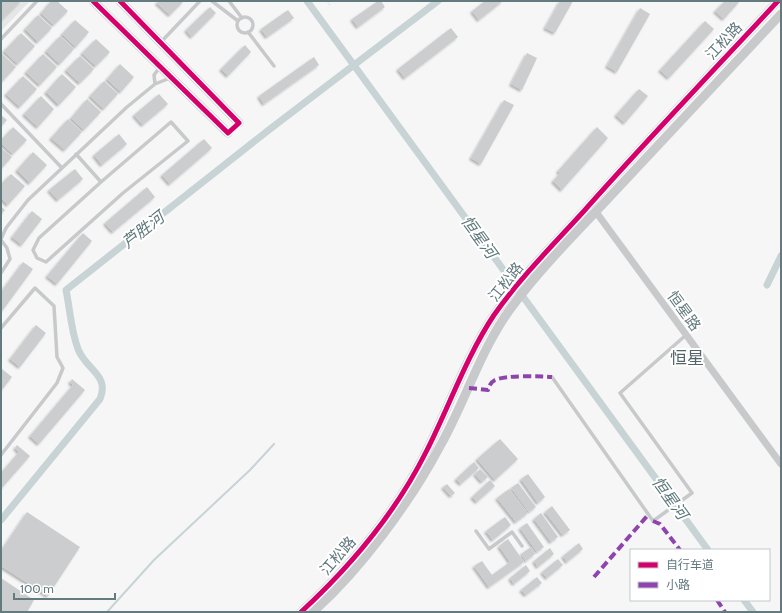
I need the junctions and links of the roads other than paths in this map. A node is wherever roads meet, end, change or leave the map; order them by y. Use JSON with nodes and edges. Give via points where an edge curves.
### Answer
{"nodes":[{"id":1,"x":37,"y":1,"type":"edge"},
{"id":2,"x":93,"y":1,"type":"edge"},
{"id":3,"x":120,"y":1,"type":"edge"},
{"id":4,"x":200,"y":1,"type":"edge"},
{"id":5,"x":212,"y":1,"type":"edge"},
{"id":6,"x":229,"y":1,"type":"edge"},
{"id":7,"x":778,"y":1,"type":"edge"},
{"id":8,"x":781,"y":14,"type":"edge"},
{"id":9,"x":242,"y":18,"type":"junction"},
{"id":10,"x":238,"y":21,"type":"junction"},
{"id":11,"x":248,"y":32,"type":"junction"},
{"id":12,"x":1,"y":38,"type":"edge"},
{"id":13,"x":160,"y":42,"type":"junction"},
{"id":14,"x":160,"y":66,"type":"junction"},
{"id":15,"x":274,"y":66,"type":"dead end"},
{"id":16,"x":171,"y":77,"type":"junction"},
{"id":17,"x":155,"y":84,"type":"junction"},
{"id":18,"x":1,"y":104,"type":"edge"},
{"id":19,"x":240,"y":123,"type":"joint"},
{"id":20,"x":228,"y":133,"type":"joint"},
{"id":21,"x":76,"y":154,"type":"junction"},
{"id":22,"x":62,"y":168,"type":"junction"},
{"id":23,"x":101,"y":182,"type":"junction"},
{"id":24,"x":596,"y":212,"type":"junction"},
{"id":25,"x":1,"y":240,"type":"edge"},
{"id":26,"x":1,"y":273,"type":"edge"},
{"id":27,"x":530,"y":277,"type":"junction"},
{"id":28,"x":507,"y":306,"type":"junction"},
{"id":29,"x":1,"y":328,"type":"edge"},
{"id":30,"x":686,"y":335,"type":"junction"},
{"id":31,"x":552,"y":377,"type":"dead end"},
{"id":32,"x":460,"y":381,"type":"junction"},
{"id":33,"x":469,"y":388,"type":"junction"},
{"id":34,"x":1,"y":455,"type":"edge"},
{"id":35,"x":781,"y":464,"type":"edge"},
{"id":36,"x":476,"y":531,"type":"dead end"},
{"id":37,"x":522,"y":546,"type":"dead end"},
{"id":38,"x":301,"y":612,"type":"edge"},
{"id":39,"x":313,"y":612,"type":"edge"}],
"edges":[{"from":1,"to":12,"type":"lane"},
{"from":2,"to":14,"type":"street"},
{"from":3,"to":13,"type":"street"},
{"from":4,"to":13,"type":"lane"},
{"from":5,"to":10,"type":"lane"},
{"from":6,"to":9,"type":"lane"},
{"from":7,"to":27,"type":"street","name":"江松路","via":[[611,181]]},
{"from":8,"to":24,"type":"street","name":"江松路"},
{"from":9,"to":10,"type":"lane"},
{"from":9,"to":11,"type":"lane","via":[[251,21],[252,28]]},
{"from":10,"to":11,"type":"lane","via":[[239,31]]},
{"from":11,"to":15,"type":"lane"},
{"from":13,"to":19,"type":"street"},
{"from":14,"to":16,"type":"street"},
{"from":14,"to":17,"type":"lane","via":[[154,74]]},
{"from":16,"to":17,"type":"lane"},
{"from":16,"to":20,"type":"street"},
{"from":17,"to":21,"type":"lane"},
{"from":18,"to":22,"type":"lane"},
{"from":19,"to":20,"type":"street"},
{"from":21,"to":22,"type":"lane"},
{"from":21,"to":23,"type":"lane"},
{"from":22,"to":25,"type":"lane","via":[[28,200],[6,228]]},
{"from":23,"to":23,"type":"lane","via":[[38,238],[33,250],[37,258],[46,262],[123,193],[188,141],[171,122]]},
{"from":24,"to":27,"type":"street","name":"江松路"},
{"from":24,"to":30,"type":"street","name":"恒星路"},
{"from":25,"to":26,"type":"lane","via":[[10,259]]},
{"from":27,"to":28,"type":"street","name":"江松路"},
{"from":28,"to":32,"type":"street","name":"江松路","via":[[482,335]]},
{"from":28,"to":33,"type":"street","name":"江松路"},
{"from":29,"to":34,"type":"lane","via":[[35,288],[54,306],[58,357],[63,368],[57,383]]},
{"from":30,"to":31,"type":"lane","via":[[620,393],[692,493],[653,521]]},
{"from":30,"to":35,"type":"street","name":"恒星路"},
{"from":32,"to":33,"type":"lane"},
{"from":32,"to":38,"type":"street","name":"江松路","via":[[426,452],[394,506],[354,557]]},
{"from":33,"to":39,"type":"street","name":"江松路","via":[[439,449],[402,507],[328,599]]},
{"from":36,"to":37,"type":"lane","via":[[489,549],[512,532]]}]}
